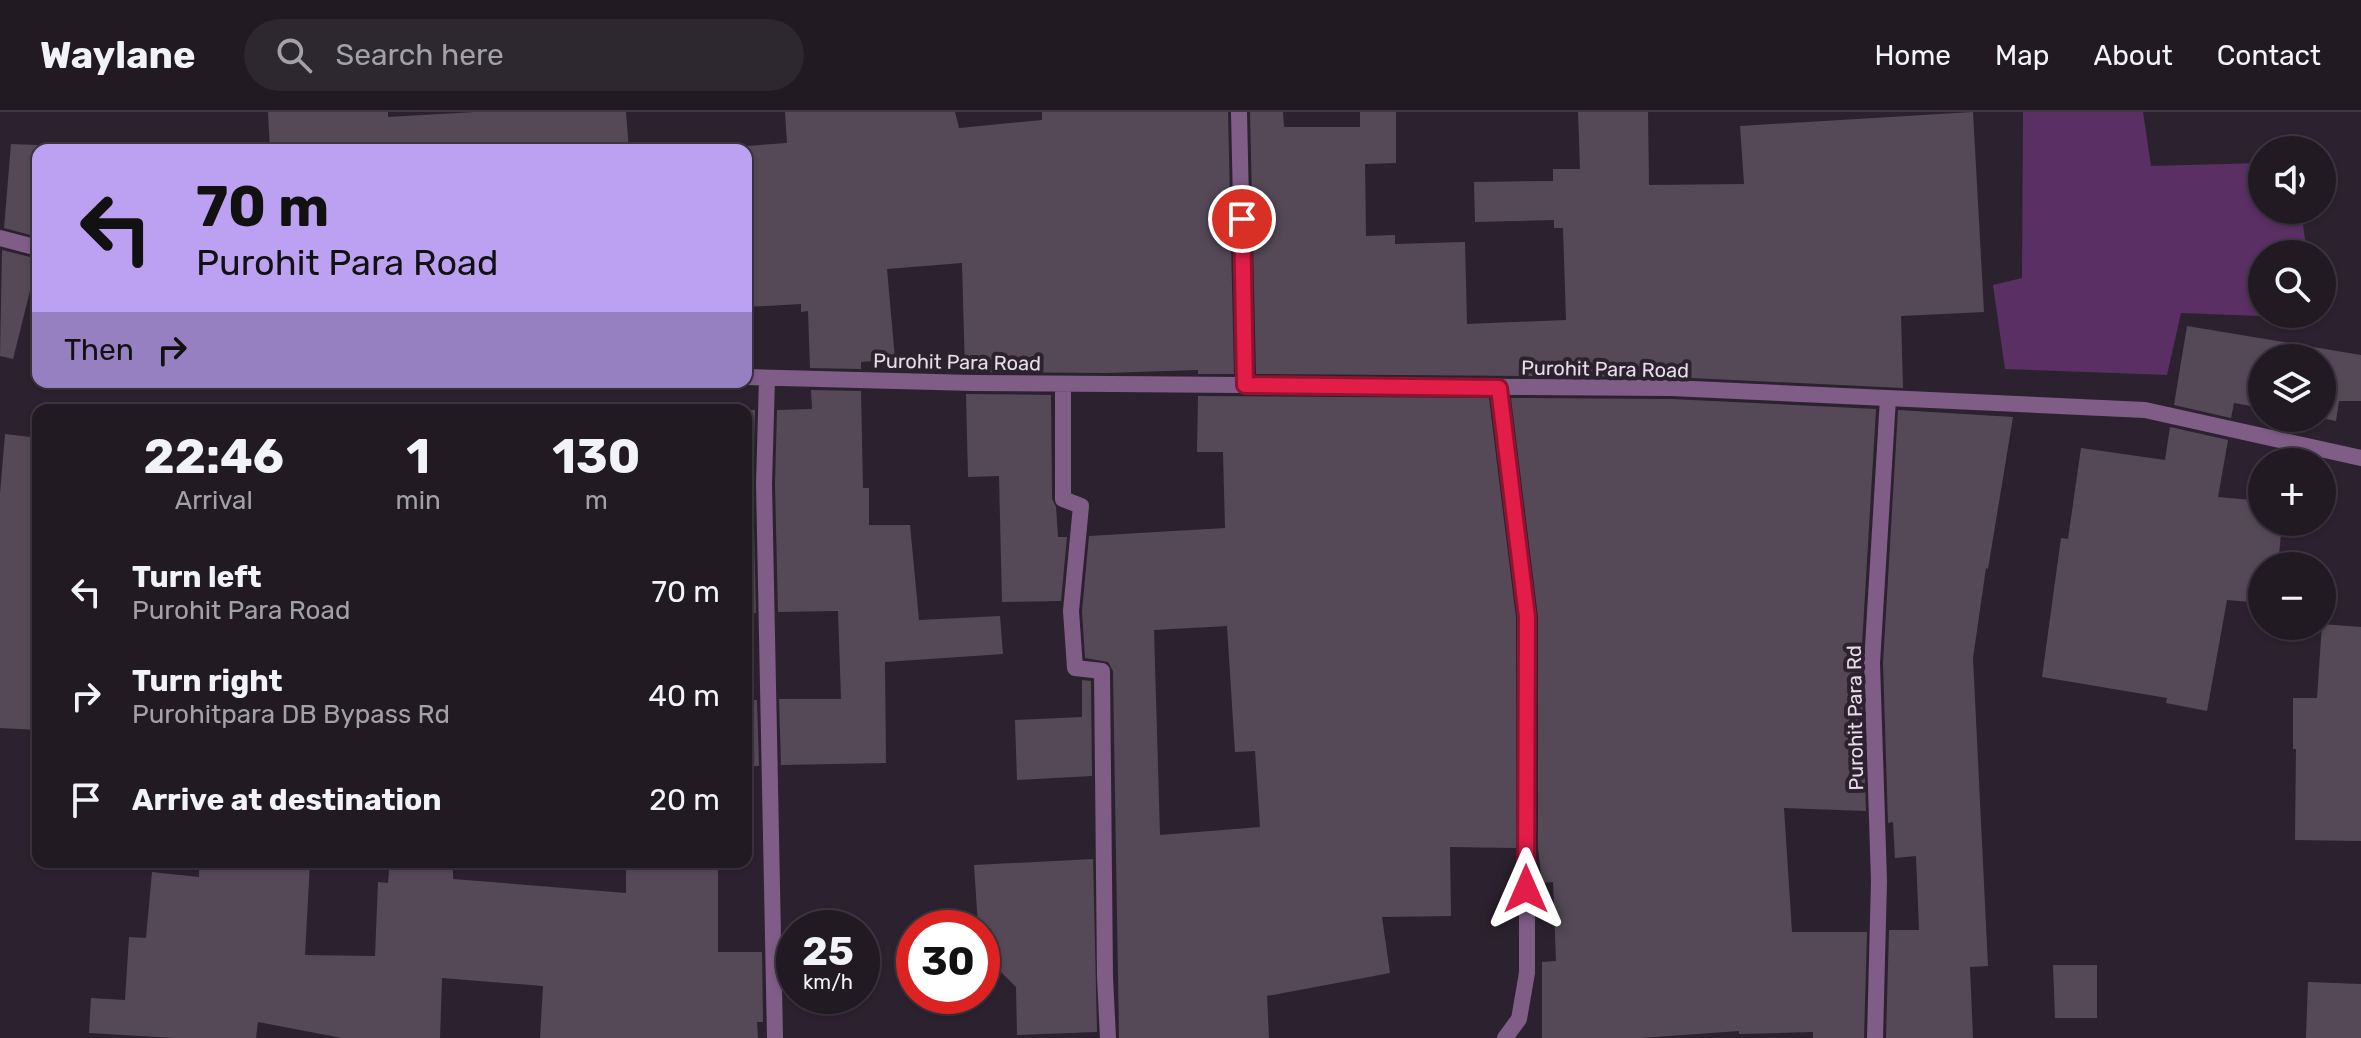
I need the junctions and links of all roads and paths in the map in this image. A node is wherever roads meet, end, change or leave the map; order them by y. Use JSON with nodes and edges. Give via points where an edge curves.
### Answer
{"nodes":[{"id":1,"x":1239,"y":112,"type":"edge"},
{"id":2,"x":0,"y":238,"type":"edge"},
{"id":3,"x":32,"y":246,"type":"edge"},
{"id":4,"x":752,"y":377,"type":"edge"},
{"id":5,"x":767,"y":378,"type":"junction"},
{"id":6,"x":1063,"y":384,"type":"junction"},
{"id":7,"x":1245,"y":385,"type":"junction"},
{"id":8,"x":1499,"y":388,"type":"junction"},
{"id":9,"x":1888,"y":398,"type":"junction"},
{"id":10,"x":2361,"y":458,"type":"edge"},
{"id":11,"x":775,"y":1038,"type":"edge"},
{"id":12,"x":1108,"y":1038,"type":"edge"},
{"id":13,"x":1505,"y":1038,"type":"edge"},
{"id":14,"x":1875,"y":1038,"type":"edge"}],
"edges":[{"from":1,"to":7,"type":"street"},
{"from":2,"to":3,"type":"street"},
{"from":4,"to":5,"type":"street","name":"Purohit Para Road"},
{"from":5,"to":6,"type":"street","name":"Purohit Para Road"},
{"from":5,"to":11,"type":"street","via":[[764,484]]},
{"from":6,"to":7,"type":"street","name":"Purohit Para Road"},
{"from":6,"to":12,"type":"street","via":[[1063,499],[1081,506],[1071,611],[1075,668],[1102,671]]},
{"from":7,"to":8,"type":"street","name":"Purohit Para Road"},
{"from":8,"to":9,"type":"street","name":"Purohit Para Road","via":[[1671,388]]},
{"from":8,"to":13,"type":"street","via":[[1527,617],[1527,973],[1519,1019]]},
{"from":9,"to":10,"type":"street","name":"Purohit Para Road","via":[[2145,410]]},
{"from":9,"to":14,"type":"street","name":"Purohit Para Rd","via":[[1872,663],[1879,881]]}]}
